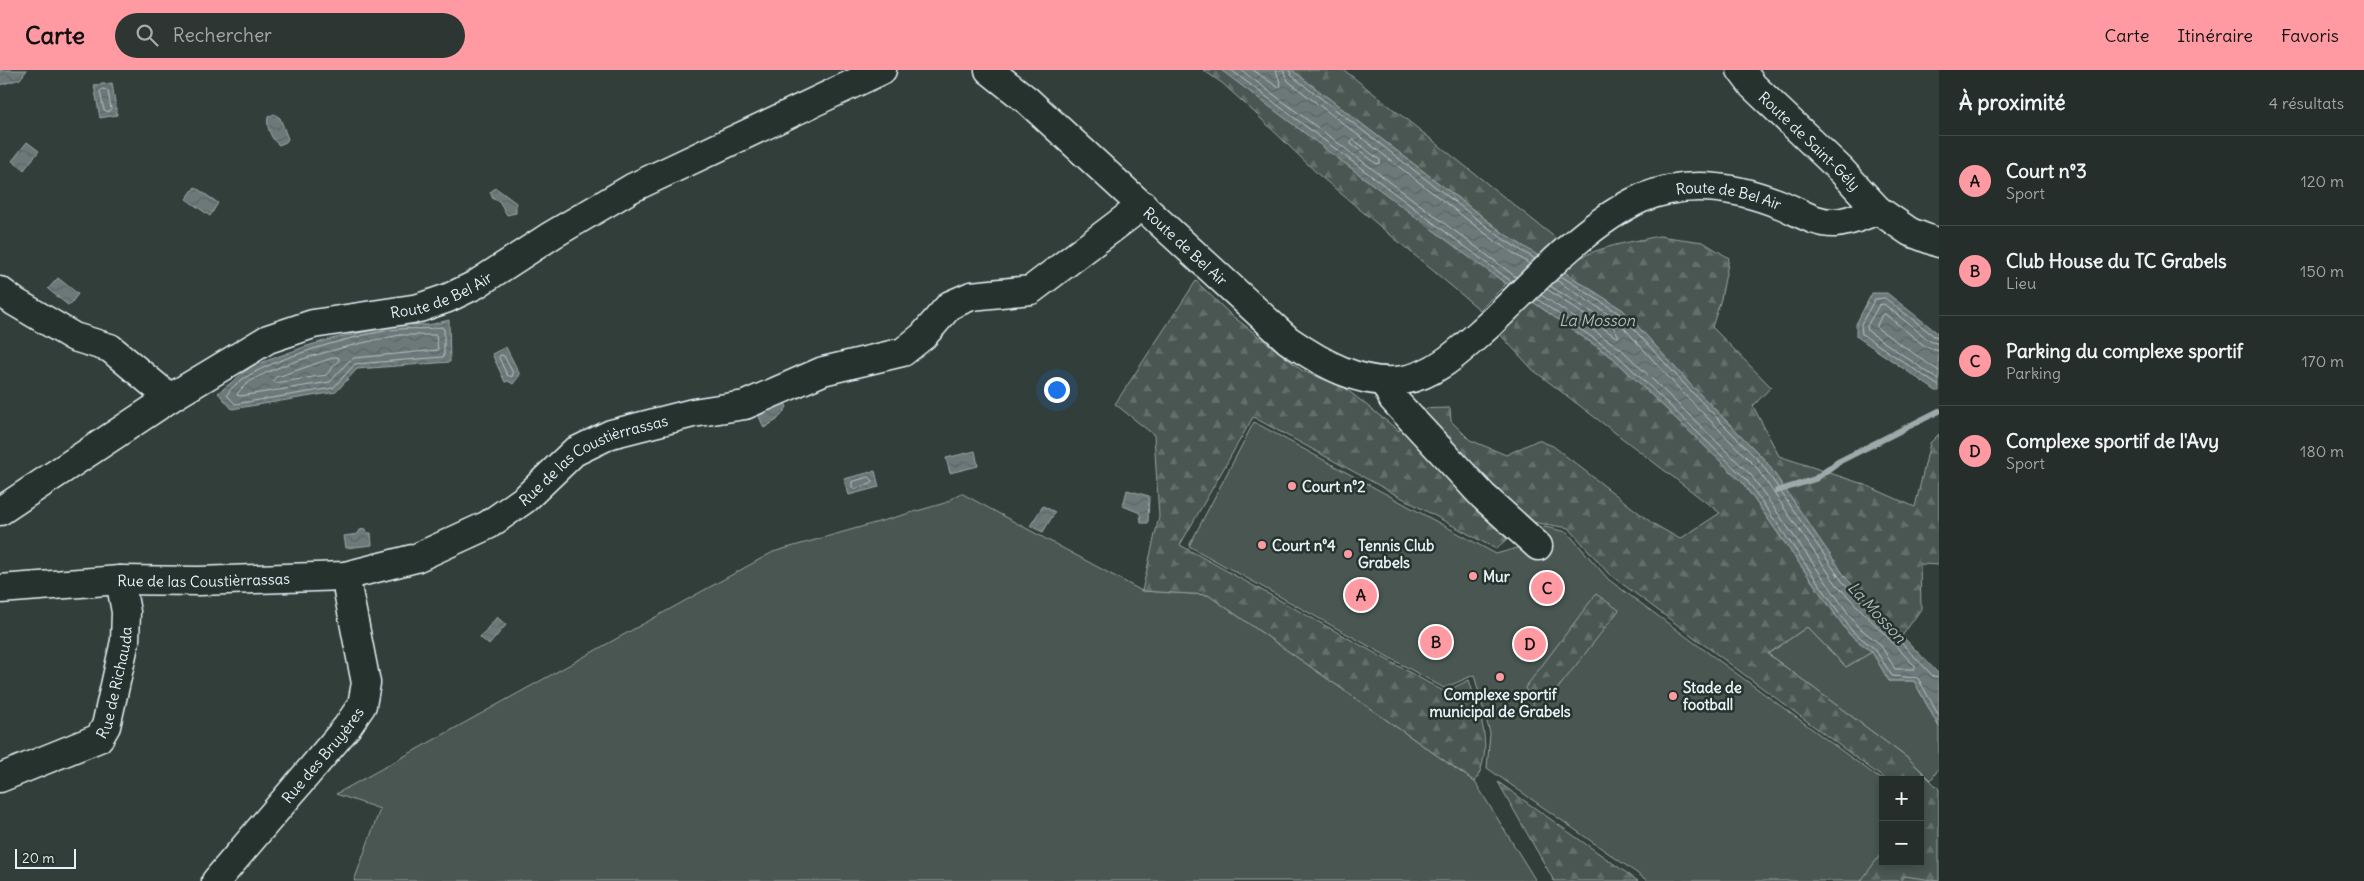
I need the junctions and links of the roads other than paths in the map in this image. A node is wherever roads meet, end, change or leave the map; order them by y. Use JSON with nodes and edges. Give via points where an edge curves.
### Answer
{"nodes":[{"id":1,"x":882,"y":70,"type":"edge"},
{"id":2,"x":989,"y":70,"type":"edge"},
{"id":3,"x":1741,"y":70,"type":"edge"},
{"id":4,"x":1143,"y":205,"type":"junction"},
{"id":5,"x":1878,"y":210,"type":"junction"},
{"id":6,"x":1939,"y":243,"type":"edge"},
{"id":7,"x":0,"y":291,"type":"edge"},
{"id":8,"x":1394,"y":380,"type":"junction"},
{"id":9,"x":170,"y":398,"type":"junction"},
{"id":10,"x":0,"y":511,"type":"edge"},
{"id":11,"x":1538,"y":546,"type":"dead end"},
{"id":12,"x":345,"y":576,"type":"junction"},
{"id":13,"x":120,"y":580,"type":"junction"},
{"id":14,"x":0,"y":589,"type":"edge"},
{"id":15,"x":0,"y":778,"type":"edge"},
{"id":16,"x":216,"y":881,"type":"edge"}],
"edges":[{"from":1,"to":9,"type":"street","name":"Route de Bel Air","via":[[632,188],[468,288],[419,308],[313,324],[268,339]]},
{"from":2,"to":4,"type":"street","name":"Route de Bel Air"},
{"from":3,"to":5,"type":"street","name":"Route de Saint-Gély","via":[[1753,86]]},
{"from":4,"to":8,"type":"street","name":"Route de Bel Air","via":[[1288,340],[1316,360],[1363,377]]},
{"from":4,"to":12,"type":"street","name":"Rue de las Coustièrrassas","via":[[1031,290],[971,296],[950,306],[923,336],[903,352],[823,371],[745,405],[693,413],[612,434],[574,452],[525,499],[488,526],[416,558]]},
{"from":5,"to":6,"type":"street","name":"Route de Saint-Gély","via":[[1910,232]]},
{"from":5,"to":8,"type":"street","name":"Route de Bel Air","via":[[1853,220],[1834,223],[1818,221],[1741,190],[1696,186],[1643,198],[1613,214],[1585,235],[1465,347],[1435,368]]},
{"from":7,"to":9,"type":"street","via":[[74,337],[110,348]]},
{"from":8,"to":11,"type":"street","via":[[1393,399],[1399,406],[1483,496]]},
{"from":9,"to":10,"type":"street","name":"Route de Bel Air"},
{"from":12,"to":13,"type":"street","name":"Rue de las Coustièrrassas"},
{"from":12,"to":16,"type":"street","name":"Rue des Bruyères","via":[[366,683],[362,705],[347,727]]},
{"from":13,"to":14,"type":"street","name":"Rue de las Coustièrrassas"},
{"from":13,"to":15,"type":"street","name":"Rue de Richauda","via":[[126,612],[125,641],[106,726],[99,738]]}]}
